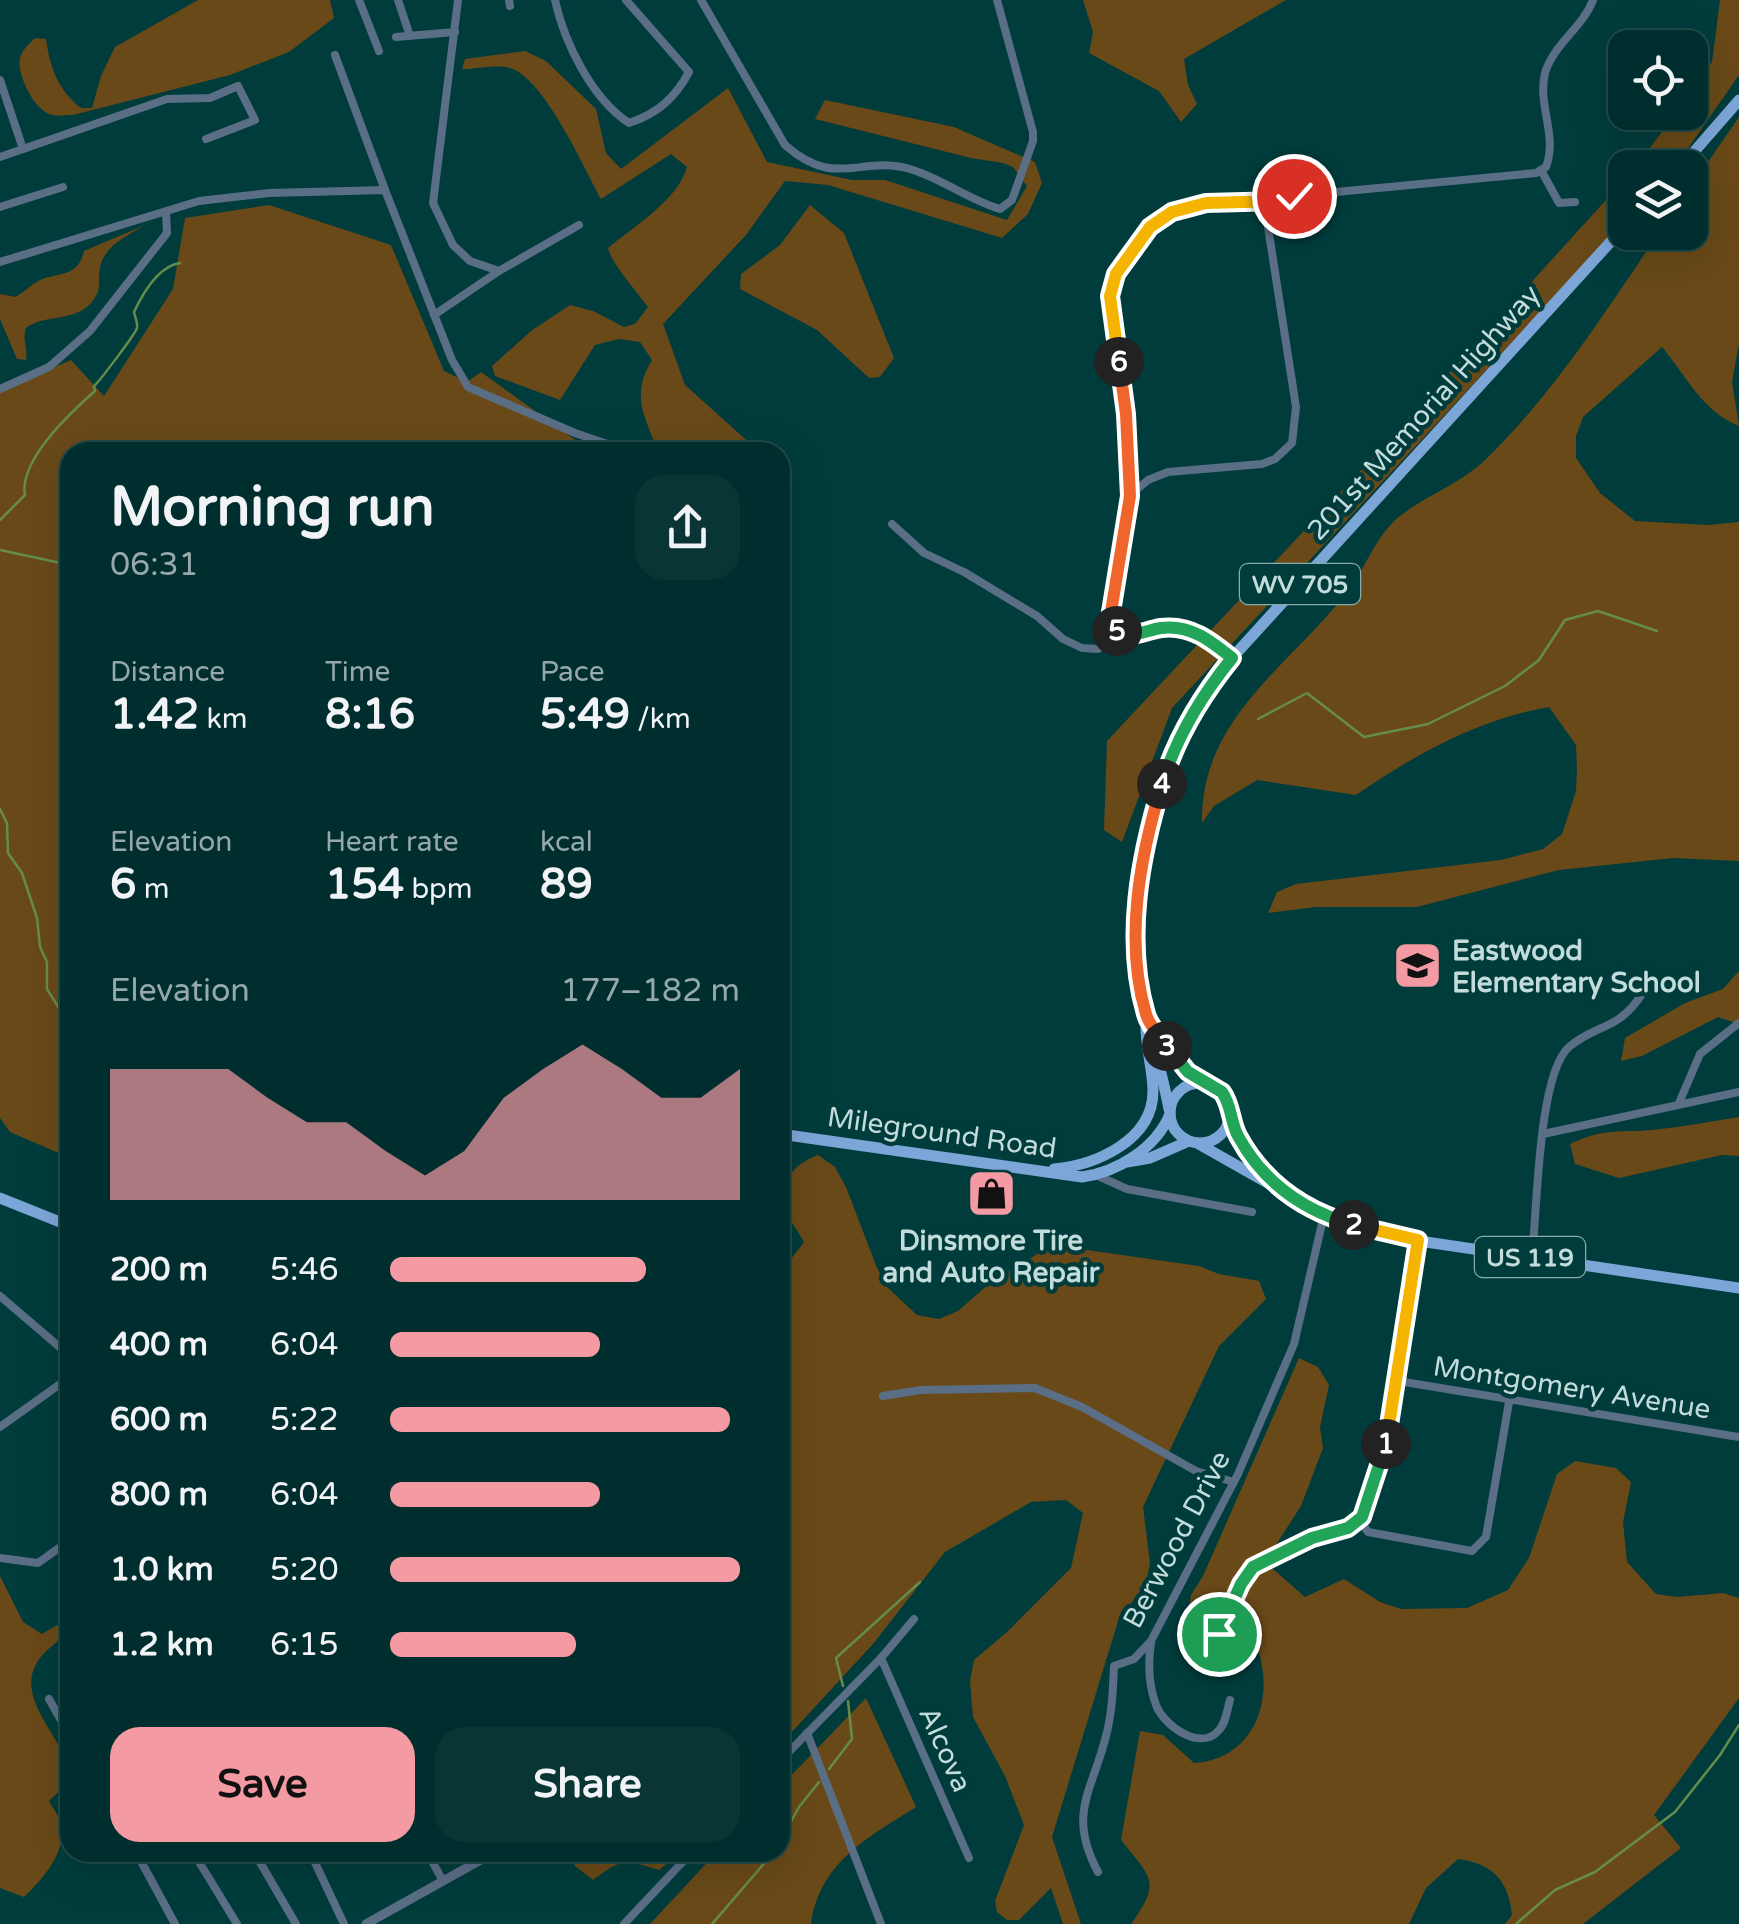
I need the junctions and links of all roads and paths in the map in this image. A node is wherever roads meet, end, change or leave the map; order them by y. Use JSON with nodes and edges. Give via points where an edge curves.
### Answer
{"nodes":[{"id":1,"x":358,"y":0,"type":"edge"},
{"id":2,"x":398,"y":0,"type":"edge"},
{"id":3,"x":458,"y":0,"type":"edge"},
{"id":4,"x":555,"y":0,"type":"edge"},
{"id":5,"x":626,"y":0,"type":"edge"},
{"id":6,"x":701,"y":0,"type":"edge"},
{"id":7,"x":997,"y":0,"type":"edge"},
{"id":8,"x":1593,"y":0,"type":"edge"},
{"id":9,"x":455,"y":32,"type":"junction"},
{"id":10,"x":410,"y":36,"type":"junction"},
{"id":11,"x":396,"y":37,"type":"dead end"},
{"id":12,"x":379,"y":51,"type":"dead end"},
{"id":13,"x":335,"y":55,"type":"dead end"},
{"id":14,"x":0,"y":80,"type":"edge"},
{"id":15,"x":1739,"y":100,"type":"edge"},
{"id":16,"x":206,"y":139,"type":"dead end"},
{"id":17,"x":23,"y":148,"type":"junction"},
{"id":18,"x":1696,"y":150,"type":"edge"},
{"id":19,"x":0,"y":157,"type":"edge"},
{"id":20,"x":1541,"y":170,"type":"junction"},
{"id":21,"x":63,"y":187,"type":"dead end"},
{"id":22,"x":385,"y":190,"type":"junction"},
{"id":23,"x":1279,"y":201,"type":"junction"},
{"id":24,"x":1575,"y":202,"type":"dead end"},
{"id":25,"x":0,"y":207,"type":"edge"},
{"id":26,"x":166,"y":212,"type":"junction"},
{"id":27,"x":579,"y":225,"type":"dead end"},
{"id":28,"x":1608,"y":245,"type":"edge"},
{"id":29,"x":0,"y":262,"type":"edge"},
{"id":30,"x":499,"y":272,"type":"junction"},
{"id":31,"x":434,"y":315,"type":"junction"},
{"id":32,"x":0,"y":388,"type":"edge"},
{"id":33,"x":602,"y":442,"type":"edge"},
{"id":34,"x":1130,"y":496,"type":"junction"},
{"id":35,"x":892,"y":524,"type":"dead end"},
{"id":36,"x":1122,"y":636,"type":"junction"},
{"id":37,"x":1232,"y":658,"type":"junction"},
{"id":38,"x":1642,"y":994,"type":"dead end"},
{"id":39,"x":1146,"y":1018,"type":"junction"},
{"id":40,"x":1739,"y":1024,"type":"edge"},
{"id":41,"x":1205,"y":1082,"type":"junction"},
{"id":42,"x":1739,"y":1092,"type":"edge"},
{"id":43,"x":1679,"y":1103,"type":"junction"},
{"id":44,"x":1170,"y":1112,"type":"junction"},
{"id":45,"x":1230,"y":1117,"type":"junction"},
{"id":46,"x":1544,"y":1134,"type":"junction"},
{"id":47,"x":790,"y":1136,"type":"edge"},
{"id":48,"x":1193,"y":1142,"type":"junction"},
{"id":49,"x":1123,"y":1163,"type":"junction"},
{"id":50,"x":1027,"y":1172,"type":"junction"},
{"id":51,"x":1096,"y":1175,"type":"junction"},
{"id":52,"x":1270,"y":1182,"type":"junction"},
{"id":53,"x":0,"y":1198,"type":"edge"},
{"id":54,"x":1252,"y":1212,"type":"dead end"},
{"id":55,"x":1324,"y":1215,"type":"junction"},
{"id":56,"x":60,"y":1222,"type":"edge"},
{"id":57,"x":1418,"y":1240,"type":"junction"},
{"id":58,"x":1532,"y":1257,"type":"junction"},
{"id":59,"x":1739,"y":1288,"type":"edge"},
{"id":60,"x":0,"y":1296,"type":"edge"},
{"id":61,"x":60,"y":1347,"type":"edge"},
{"id":62,"x":1398,"y":1381,"type":"junction"},
{"id":63,"x":60,"y":1384,"type":"edge"},
{"id":64,"x":883,"y":1396,"type":"dead end"},
{"id":65,"x":1509,"y":1402,"type":"junction"},
{"id":66,"x":0,"y":1427,"type":"edge"},
{"id":67,"x":1739,"y":1438,"type":"edge"},
{"id":68,"x":1234,"y":1482,"type":"junction"},
{"id":69,"x":1359,"y":1520,"type":"junction"},
{"id":70,"x":60,"y":1547,"type":"edge"},
{"id":71,"x":0,"y":1558,"type":"edge"},
{"id":72,"x":914,"y":1619,"type":"dead end"},
{"id":73,"x":1219,"y":1634,"type":"dead end"},
{"id":74,"x":1151,"y":1641,"type":"junction"},
{"id":75,"x":881,"y":1658,"type":"junction"},
{"id":76,"x":49,"y":1699,"type":"dead end"},
{"id":77,"x":1230,"y":1700,"type":"dead end"},
{"id":78,"x":60,"y":1718,"type":"edge"},
{"id":79,"x":807,"y":1732,"type":"junction"},
{"id":80,"x":790,"y":1750,"type":"edge"},
{"id":81,"x":970,"y":1858,"type":"dead end"},
{"id":82,"x":141,"y":1862,"type":"edge"},
{"id":83,"x":199,"y":1862,"type":"edge"},
{"id":84,"x":260,"y":1862,"type":"edge"},
{"id":85,"x":315,"y":1862,"type":"edge"},
{"id":86,"x":433,"y":1862,"type":"edge"},
{"id":87,"x":476,"y":1862,"type":"edge"},
{"id":88,"x":683,"y":1862,"type":"edge"},
{"id":89,"x":1098,"y":1872,"type":"dead end"},
{"id":90,"x":443,"y":1881,"type":"junction"},
{"id":91,"x":175,"y":1924,"type":"edge"},
{"id":92,"x":237,"y":1924,"type":"edge"},
{"id":93,"x":296,"y":1924,"type":"edge"},
{"id":94,"x":344,"y":1924,"type":"edge"},
{"id":95,"x":366,"y":1924,"type":"edge"},
{"id":96,"x":624,"y":1924,"type":"edge"},
{"id":97,"x":880,"y":1924,"type":"edge"}],
"edges":[{"from":1,"to":12,"type":"street"},
{"from":2,"to":10,"type":"street"},
{"from":3,"to":9,"type":"street"},
{"from":4,"to":5,"type":"street","via":[[574,55],[614,114],[628,123],[650,116],[690,72]]},
{"from":6,"to":7,"type":"street","via":[[785,145],[804,162],[828,170],[910,169],[1000,209],[1012,200],[1033,132]]},
{"from":8,"to":20,"type":"street","via":[[1545,73],[1551,142]]},
{"from":9,"to":10,"type":"street"},
{"from":9,"to":30,"type":"street","via":[[434,203],[453,245],[470,261]]},
{"from":10,"to":11,"type":"street"},
{"from":13,"to":22,"type":"street"},
{"from":14,"to":17,"type":"street"},
{"from":15,"to":18,"type":"main road"},
{"from":16,"to":17,"type":"street","via":[[255,120],[238,86],[210,98],[167,99]]},
{"from":17,"to":19,"type":"street"},
{"from":20,"to":23,"type":"street"},
{"from":20,"to":24,"type":"street","via":[[1559,203]]},
{"from":21,"to":25,"type":"street"},
{"from":22,"to":26,"type":"street","via":[[269,193]]},
{"from":22,"to":31,"type":"street"},
{"from":23,"to":34,"type":"street","via":[[1206,203],[1172,212],[1150,227],[1116,274],[1110,296]]},
{"from":23,"to":34,"type":"street","via":[[1268,227],[1296,407],[1292,443],[1262,464],[1168,472]]},
{"from":26,"to":29,"type":"street"},
{"from":26,"to":32,"type":"street","via":[[168,233],[90,330],[49,366]]},
{"from":27,"to":30,"type":"street"},
{"from":28,"to":37,"type":"main road","name":"201st Memorial Highway","number":"WV 705"},
{"from":30,"to":31,"type":"street"},
{"from":31,"to":33,"type":"street","via":[[468,387]]},
{"from":34,"to":36,"type":"street","via":[[1110,618]]},
{"from":35,"to":36,"type":"street","via":[[924,552],[1037,616],[1063,639],[1098,648]]},
{"from":36,"to":37,"type":"street","via":[[1176,626]]},
{"from":37,"to":39,"type":"main road","name":"201st Memorial Highway","number":"WV 705","via":[[1185,730],[1155,809],[1135,912]]},
{"from":38,"to":46,"type":"street","via":[[1628,1015],[1568,1048],[1553,1075]]},
{"from":39,"to":41,"type":"main road","name":"201st Memorial Highway","number":"WV 705","via":[[1177,1061]]},
{"from":39,"to":44,"type":"main road","name":"201st Memorial Highway","number":"WV 705"},
{"from":39,"to":50,"type":"main road","via":[[1153,1092],[1143,1124],[1103,1157]]},
{"from":40,"to":43,"type":"street","via":[[1700,1054]]},
{"from":41,"to":44,"type":"main road","via":[[1185,1086]]},
{"from":41,"to":45,"type":"main road","via":[[1222,1092]]},
{"from":42,"to":43,"type":"street"},
{"from":43,"to":46,"type":"street"},
{"from":44,"to":48,"type":"main road","via":[[1174,1128]]},
{"from":44,"to":49,"type":"main road","name":"Mileground Road","via":[[1161,1133]]},
{"from":45,"to":48,"type":"main road","via":[[1220,1136]]},
{"from":45,"to":52,"type":"main road","number":"US 119"},
{"from":46,"to":58,"type":"street"},
{"from":47,"to":50,"type":"main road","name":"Mileground Road"},
{"from":48,"to":49,"type":"main road","name":"Mileground Road"},
{"from":48,"to":52,"type":"main road","number":"US 119"},
{"from":49,"to":51,"type":"main road","name":"Mileground Road"},
{"from":50,"to":51,"type":"main road","name":"Mileground Road"},
{"from":51,"to":54,"type":"street","name":"Mileground Road","via":[[1128,1188]]},
{"from":52,"to":55,"type":"main road","number":"US 119"},
{"from":53,"to":56,"type":"main road"},
{"from":55,"to":57,"type":"main road","number":"US 119"},
{"from":55,"to":68,"type":"street","name":"Berwood Drive","via":[[1294,1344]]},
{"from":57,"to":58,"type":"main road","number":"US 119"},
{"from":57,"to":62,"type":"street"},
{"from":58,"to":59,"type":"main road","number":"US 119"},
{"from":60,"to":61,"type":"street"},
{"from":62,"to":65,"type":"street","name":"Montgomery Avenue"},
{"from":62,"to":69,"type":"street","via":[[1383,1461]]},
{"from":63,"to":66,"type":"street"},
{"from":64,"to":68,"type":"street","via":[[1036,1388],[1196,1470]]},
{"from":65,"to":67,"type":"street","name":"Montgomery Avenue"},
{"from":65,"to":69,"type":"street","via":[[1486,1538],[1472,1551],[1368,1532]]},
{"from":68,"to":74,"type":"street","name":"Berwood Drive"},
{"from":69,"to":73,"type":"street","via":[[1253,1567]]},
{"from":70,"to":71,"type":"street","via":[[38,1563]]},
{"from":72,"to":75,"type":"street"},
{"from":74,"to":77,"type":"street","via":[[1157,1710],[1173,1727],[1188,1737],[1216,1734]]},
{"from":74,"to":89,"type":"street","name":"Berwood Drive","via":[[1134,1659],[1114,1666],[1106,1736],[1084,1804],[1082,1836]]},
{"from":75,"to":79,"type":"street"},
{"from":75,"to":81,"type":"street","name":"Alcova"},
{"from":76,"to":78,"type":"street"},
{"from":79,"to":80,"type":"street"},
{"from":79,"to":97,"type":"street"},
{"from":82,"to":91,"type":"street"},
{"from":83,"to":92,"type":"street"},
{"from":84,"to":93,"type":"street"},
{"from":85,"to":94,"type":"street"},
{"from":86,"to":90,"type":"street"},
{"from":87,"to":90,"type":"street"},
{"from":88,"to":96,"type":"street"},
{"from":90,"to":95,"type":"street"}]}
